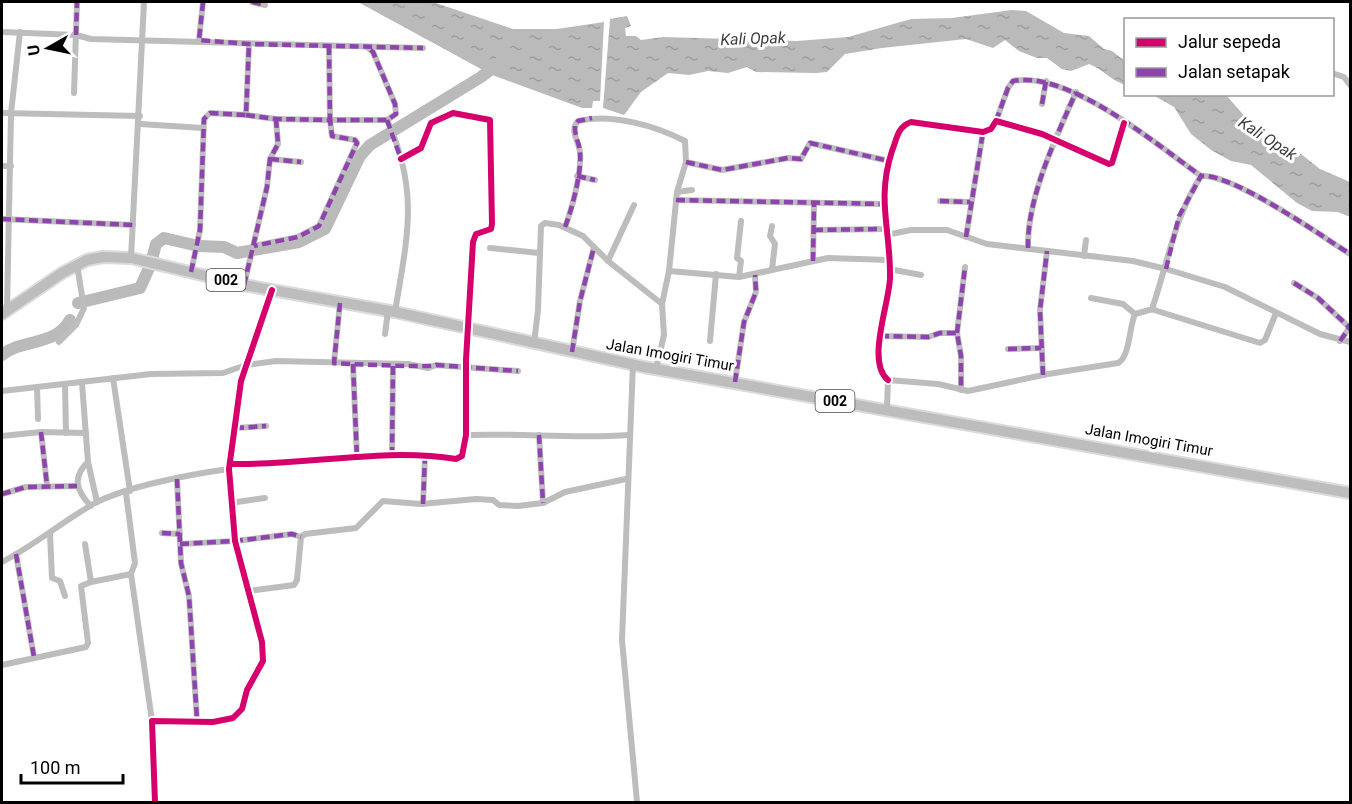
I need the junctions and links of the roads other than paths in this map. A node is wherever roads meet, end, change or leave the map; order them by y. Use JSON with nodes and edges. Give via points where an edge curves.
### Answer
{"nodes":[{"id":1,"x":77,"y":2,"type":"edge"},
{"id":2,"x":144,"y":2,"type":"edge"},
{"id":3,"x":203,"y":2,"type":"edge"},
{"id":4,"x":252,"y":2,"type":"edge"},
{"id":5,"x":265,"y":4,"type":"dead end"},
{"id":6,"x":2,"y":32,"type":"edge"},
{"id":7,"x":20,"y":32,"type":"junction"},
{"id":8,"x":76,"y":35,"type":"junction"},
{"id":9,"x":141,"y":40,"type":"junction"},
{"id":10,"x":199,"y":40,"type":"junction"},
{"id":11,"x":249,"y":44,"type":"junction"},
{"id":12,"x":329,"y":46,"type":"junction"},
{"id":13,"x":367,"y":47,"type":"junction"},
{"id":14,"x":423,"y":48,"type":"dead end"},
{"id":15,"x":1334,"y":74,"type":"edge"},
{"id":16,"x":1046,"y":81,"type":"junction"},
{"id":17,"x":1350,"y":85,"type":"edge"},
{"id":18,"x":1076,"y":92,"type":"junction"},
{"id":19,"x":74,"y":93,"type":"dead end"},
{"id":20,"x":1042,"y":104,"type":"dead end"},
{"id":21,"x":2,"y":112,"type":"edge"},
{"id":22,"x":10,"y":113,"type":"junction"},
{"id":23,"x":246,"y":115,"type":"junction"},
{"id":24,"x":140,"y":116,"type":"junction"},
{"id":25,"x":276,"y":119,"type":"junction"},
{"id":26,"x":330,"y":120,"type":"junction"},
{"id":27,"x":996,"y":121,"type":"junction"},
{"id":28,"x":388,"y":122,"type":"junction"},
{"id":29,"x":1124,"y":123,"type":"junction"},
{"id":30,"x":140,"y":124,"type":"junction"},
{"id":31,"x":203,"y":128,"type":"junction"},
{"id":32,"x":983,"y":132,"type":"junction"},
{"id":33,"x":1056,"y":140,"type":"junction"},
{"id":34,"x":270,"y":159,"type":"junction"},
{"id":35,"x":402,"y":159,"type":"junction"},
{"id":36,"x":889,"y":161,"type":"junction"},
{"id":37,"x":301,"y":162,"type":"dead end"},
{"id":38,"x":686,"y":162,"type":"junction"},
{"id":39,"x":2,"y":166,"type":"edge"},
{"id":40,"x":11,"y":166,"type":"junction"},
{"id":41,"x":577,"y":176,"type":"junction"},
{"id":42,"x":1201,"y":176,"type":"junction"},
{"id":43,"x":595,"y":180,"type":"dead end"},
{"id":44,"x":692,"y":190,"type":"dead end"},
{"id":45,"x":677,"y":192,"type":"junction"},
{"id":46,"x":676,"y":200,"type":"junction"},
{"id":47,"x":940,"y":201,"type":"dead end"},
{"id":48,"x":970,"y":202,"type":"junction"},
{"id":49,"x":813,"y":203,"type":"junction"},
{"id":50,"x":634,"y":204,"type":"dead end"},
{"id":51,"x":884,"y":204,"type":"junction"},
{"id":52,"x":5,"y":219,"type":"edge"},
{"id":53,"x":741,"y":221,"type":"dead end"},
{"id":54,"x":133,"y":225,"type":"junction"},
{"id":55,"x":772,"y":226,"type":"dead end"},
{"id":56,"x":565,"y":228,"type":"junction"},
{"id":57,"x":814,"y":230,"type":"junction"},
{"id":58,"x":886,"y":232,"type":"junction"},
{"id":59,"x":966,"y":237,"type":"junction"},
{"id":60,"x":1086,"y":240,"type":"dead end"},
{"id":61,"x":594,"y":247,"type":"junction"},
{"id":62,"x":253,"y":248,"type":"junction"},
{"id":63,"x":490,"y":248,"type":"dead end"},
{"id":64,"x":1028,"y":248,"type":"junction"},
{"id":65,"x":1047,"y":251,"type":"junction"},
{"id":66,"x":539,"y":253,"type":"junction"},
{"id":67,"x":1350,"y":254,"type":"edge"},
{"id":68,"x":1084,"y":256,"type":"junction"},
{"id":69,"x":131,"y":258,"type":"junction"},
{"id":70,"x":889,"y":260,"type":"junction"},
{"id":71,"x":608,"y":261,"type":"junction"},
{"id":72,"x":813,"y":261,"type":"junction"},
{"id":73,"x":76,"y":265,"type":"junction"},
{"id":74,"x":965,"y":267,"type":"dead end"},
{"id":75,"x":772,"y":269,"type":"junction"},
{"id":76,"x":890,"y":269,"type":"junction"},
{"id":77,"x":1166,"y":269,"type":"junction"},
{"id":78,"x":669,"y":271,"type":"junction"},
{"id":79,"x":191,"y":272,"type":"junction"},
{"id":80,"x":716,"y":274,"type":"junction"},
{"id":81,"x":755,"y":275,"type":"junction"},
{"id":82,"x":921,"y":275,"type":"dead end"},
{"id":83,"x":740,"y":278,"type":"junction"},
{"id":84,"x":1294,"y":283,"type":"dead end"},
{"id":85,"x":244,"y":285,"type":"junction"},
{"id":86,"x":272,"y":290,"type":"junction"},
{"id":87,"x":1091,"y":298,"type":"dead end"},
{"id":88,"x":340,"y":303,"type":"junction"},
{"id":89,"x":662,"y":304,"type":"junction"},
{"id":90,"x":1153,"y":309,"type":"junction"},
{"id":91,"x":4,"y":312,"type":"edge"},
{"id":92,"x":392,"y":312,"type":"junction"},
{"id":93,"x":1276,"y":313,"type":"junction"},
{"id":94,"x":1135,"y":314,"type":"junction"},
{"id":95,"x":1350,"y":328,"type":"edge"},
{"id":96,"x":468,"y":330,"type":"junction"},
{"id":97,"x":385,"y":333,"type":"dead end"},
{"id":98,"x":957,"y":333,"type":"junction"},
{"id":99,"x":880,"y":336,"type":"junction"},
{"id":100,"x":710,"y":341,"type":"dead end"},
{"id":101,"x":1340,"y":341,"type":"junction"},
{"id":102,"x":59,"y":342,"type":"dead end"},
{"id":103,"x":1350,"y":342,"type":"edge"},
{"id":104,"x":534,"y":344,"type":"junction"},
{"id":105,"x":1041,"y":348,"type":"junction"},
{"id":106,"x":1008,"y":349,"type":"dead end"},
{"id":107,"x":572,"y":352,"type":"junction"},
{"id":108,"x":334,"y":363,"type":"junction"},
{"id":109,"x":353,"y":364,"type":"junction"},
{"id":110,"x":633,"y":364,"type":"junction"},
{"id":111,"x":246,"y":365,"type":"junction"},
{"id":112,"x":393,"y":365,"type":"junction"},
{"id":113,"x":466,"y":367,"type":"junction"},
{"id":114,"x":656,"y":369,"type":"junction"},
{"id":115,"x":518,"y":371,"type":"dead end"},
{"id":116,"x":1043,"y":375,"type":"junction"},
{"id":117,"x":113,"y":378,"type":"junction"},
{"id":118,"x":888,"y":380,"type":"junction"},
{"id":119,"x":735,"y":382,"type":"junction"},
{"id":120,"x":82,"y":383,"type":"junction"},
{"id":121,"x":65,"y":385,"type":"junction"},
{"id":122,"x":37,"y":387,"type":"junction"},
{"id":123,"x":960,"y":390,"type":"junction"},
{"id":124,"x":2,"y":391,"type":"edge"},
{"id":125,"x":886,"y":408,"type":"junction"},
{"id":126,"x":38,"y":419,"type":"dead end"},
{"id":127,"x":266,"y":426,"type":"dead end"},
{"id":128,"x":235,"y":428,"type":"junction"},
{"id":129,"x":41,"y":432,"type":"junction"},
{"id":130,"x":86,"y":432,"type":"junction"},
{"id":131,"x":66,"y":433,"type":"junction"},
{"id":132,"x":466,"y":435,"type":"junction"},
{"id":133,"x":539,"y":435,"type":"junction"},
{"id":134,"x":629,"y":435,"type":"junction"},
{"id":135,"x":2,"y":436,"type":"edge"},
{"id":136,"x":392,"y":456,"type":"junction"},
{"id":137,"x":425,"y":456,"type":"junction"},
{"id":138,"x":357,"y":458,"type":"junction"},
{"id":139,"x":88,"y":462,"type":"junction"},
{"id":140,"x":230,"y":466,"type":"junction"},
{"id":141,"x":177,"y":479,"type":"junction"},
{"id":142,"x":626,"y":479,"type":"junction"},
{"id":143,"x":47,"y":485,"type":"junction"},
{"id":144,"x":77,"y":486,"type":"junction"},
{"id":145,"x":128,"y":492,"type":"junction"},
{"id":146,"x":1350,"y":493,"type":"edge"},
{"id":147,"x":2,"y":494,"type":"edge"},
{"id":148,"x":265,"y":498,"type":"dead end"},
{"id":149,"x":230,"y":503,"type":"junction"},
{"id":150,"x":543,"y":503,"type":"junction"},
{"id":151,"x":94,"y":504,"type":"junction"},
{"id":152,"x":423,"y":504,"type":"junction"},
{"id":153,"x":162,"y":533,"type":"dead end"},
{"id":154,"x":50,"y":534,"type":"junction"},
{"id":155,"x":180,"y":534,"type":"junction"},
{"id":156,"x":301,"y":537,"type":"junction"},
{"id":157,"x":235,"y":541,"type":"junction"},
{"id":158,"x":85,"y":544,"type":"dead end"},
{"id":159,"x":180,"y":544,"type":"junction"},
{"id":160,"x":16,"y":554,"type":"junction"},
{"id":161,"x":2,"y":561,"type":"edge"},
{"id":162,"x":131,"y":574,"type":"junction"},
{"id":163,"x":91,"y":582,"type":"junction"},
{"id":164,"x":248,"y":591,"type":"junction"},
{"id":165,"x":65,"y":596,"type":"dead end"},
{"id":166,"x":34,"y":657,"type":"junction"},
{"id":167,"x":2,"y":665,"type":"edge"},
{"id":168,"x":198,"y":720,"type":"junction"},
{"id":169,"x":152,"y":721,"type":"junction"},
{"id":170,"x":155,"y":802,"type":"edge"},
{"id":171,"x":637,"y":802,"type":"edge"}],
"edges":[{"from":1,"to":8,"type":"street"},
{"from":2,"to":9,"type":"street"},
{"from":3,"to":10,"type":"street"},
{"from":4,"to":5,"type":"street"},
{"from":6,"to":7,"type":"street"},
{"from":7,"to":8,"type":"street"},
{"from":7,"to":22,"type":"street"},
{"from":8,"to":9,"type":"street"},
{"from":8,"to":19,"type":"street"},
{"from":9,"to":10,"type":"street"},
{"from":9,"to":24,"type":"street"},
{"from":10,"to":11,"type":"street"},
{"from":11,"to":12,"type":"street"},
{"from":11,"to":23,"type":"street"},
{"from":12,"to":13,"type":"street"},
{"from":12,"to":26,"type":"street"},
{"from":13,"to":14,"type":"street"},
{"from":13,"to":28,"type":"street","via":[[373,52],[396,104],[396,114]]},
{"from":15,"to":17,"type":"street","via":[[1344,77]]},
{"from":16,"to":18,"type":"street"},
{"from":16,"to":20,"type":"street"},
{"from":16,"to":27,"type":"street","via":[[1013,81]]},
{"from":18,"to":29,"type":"street"},
{"from":18,"to":33,"type":"street"},
{"from":21,"to":22,"type":"street"},
{"from":22,"to":24,"type":"street"},
{"from":22,"to":40,"type":"street"},
{"from":23,"to":25,"type":"street"},
{"from":23,"to":31,"type":"street","via":[[210,113]]},
{"from":24,"to":30,"type":"street"},
{"from":25,"to":26,"type":"street"},
{"from":25,"to":34,"type":"street","via":[[278,144]]},
{"from":26,"to":28,"type":"street"},
{"from":26,"to":62,"type":"street","via":[[332,136],[357,143],[325,217],[312,232]]},
{"from":27,"to":32,"type":"street"},
{"from":27,"to":33,"type":"street"},
{"from":28,"to":35,"type":"street"},
{"from":29,"to":33,"type":"street","via":[[1112,164]]},
{"from":29,"to":42,"type":"street"},
{"from":30,"to":31,"type":"street"},
{"from":30,"to":54,"type":"street"},
{"from":31,"to":79,"type":"street","via":[[200,230]]},
{"from":32,"to":36,"type":"street","via":[[911,122],[900,129]]},
{"from":32,"to":48,"type":"street"},
{"from":33,"to":64,"type":"street","via":[[1029,222]]},
{"from":34,"to":37,"type":"street"},
{"from":34,"to":62,"type":"street"},
{"from":35,"to":92,"type":"street","via":[[410,223]]},
{"from":35,"to":96,"type":"street","via":[[421,148],[431,123],[444,115],[490,120],[492,224],[491,229],[474,238]]},
{"from":36,"to":38,"type":"street","via":[[810,143],[801,159],[777,159],[722,170]]},
{"from":36,"to":51,"type":"street"},
{"from":38,"to":41,"type":"street","via":[[686,143],[680,138],[647,124],[592,118],[575,124],[581,154]]},
{"from":38,"to":45,"type":"street"},
{"from":39,"to":40,"type":"street"},
{"from":40,"to":52,"type":"street"},
{"from":41,"to":43,"type":"street"},
{"from":41,"to":56,"type":"street"},
{"from":42,"to":67,"type":"street","via":[[1237,186]]},
{"from":42,"to":77,"type":"street","via":[[1179,216]]},
{"from":44,"to":45,"type":"street"},
{"from":45,"to":46,"type":"street"},
{"from":46,"to":49,"type":"street"},
{"from":46,"to":78,"type":"street"},
{"from":47,"to":48,"type":"street"},
{"from":48,"to":59,"type":"street"},
{"from":49,"to":51,"type":"street"},
{"from":49,"to":57,"type":"street"},
{"from":50,"to":71,"type":"street"},
{"from":51,"to":58,"type":"street"},
{"from":52,"to":54,"type":"street"},
{"from":52,"to":91,"type":"street"},
{"from":53,"to":83,"type":"street","via":[[737,258],[742,263]]},
{"from":54,"to":69,"type":"street"},
{"from":55,"to":75,"type":"street"},
{"from":56,"to":61,"type":"street","via":[[583,236]]},
{"from":56,"to":66,"type":"street","via":[[542,224]]},
{"from":57,"to":58,"type":"street"},
{"from":57,"to":72,"type":"street"},
{"from":58,"to":59,"type":"street","via":[[933,229]]},
{"from":58,"to":70,"type":"street"},
{"from":59,"to":64,"type":"street","via":[[987,244]]},
{"from":60,"to":68,"type":"street"},
{"from":61,"to":71,"type":"street"},
{"from":61,"to":107,"type":"street"},
{"from":62,"to":85,"type":"street"},
{"from":63,"to":66,"type":"street"},
{"from":64,"to":65,"type":"street"},
{"from":65,"to":68,"type":"street"},
{"from":65,"to":105,"type":"street","via":[[1040,310]]},
{"from":66,"to":104,"type":"street"},
{"from":68,"to":77,"type":"street"},
{"from":69,"to":73,"type":"main road","name":"Jalan Imogiri Timur","number":"002","via":[[103,256]]},
{"from":69,"to":79,"type":"main road","name":"Jalan Imogiri Timur","number":"002"},
{"from":70,"to":72,"type":"street","via":[[842,257]]},
{"from":70,"to":76,"type":"street"},
{"from":71,"to":89,"type":"street"},
{"from":72,"to":75,"type":"street"},
{"from":73,"to":91,"type":"main road","name":"Jalan Imogiri Timur","number":"002"},
{"from":73,"to":102,"type":"street","via":[[84,304],[76,325]]},
{"from":74,"to":98,"type":"street"},
{"from":75,"to":81,"type":"street"},
{"from":76,"to":82,"type":"street"},
{"from":76,"to":99,"type":"street"},
{"from":77,"to":90,"type":"street"},
{"from":77,"to":93,"type":"street","via":[[1225,287]]},
{"from":78,"to":80,"type":"street"},
{"from":78,"to":89,"type":"street"},
{"from":79,"to":85,"type":"main road","name":"Jalan Imogiri Timur","number":"002"},
{"from":80,"to":83,"type":"street"},
{"from":80,"to":100,"type":"street"},
{"from":81,"to":83,"type":"street"},
{"from":81,"to":119,"type":"street","via":[[756,292],[744,322]]},
{"from":84,"to":95,"type":"street","via":[[1318,298]]},
{"from":85,"to":86,"type":"main road","name":"Jalan Imogiri Timur","number":"002"},
{"from":86,"to":88,"type":"main road","name":"Jalan Imogiri Timur","number":"002"},
{"from":86,"to":111,"type":"street"},
{"from":87,"to":94,"type":"street","via":[[1123,304]]},
{"from":88,"to":92,"type":"main road","name":"Jalan Imogiri Timur","number":"002"},
{"from":88,"to":108,"type":"street"},
{"from":89,"to":114,"type":"street","via":[[664,335]]},
{"from":90,"to":93,"type":"street","via":[[1260,343]]},
{"from":90,"to":94,"type":"street"},
{"from":92,"to":96,"type":"main road","name":"Jalan Imogiri Timur","number":"002"},
{"from":92,"to":97,"type":"street"},
{"from":93,"to":101,"type":"street"},
{"from":94,"to":116,"type":"street","via":[[1122,361]]},
{"from":95,"to":101,"type":"street"},
{"from":96,"to":104,"type":"main road","name":"Jalan Imogiri Timur","number":"002"},
{"from":96,"to":113,"type":"street"},
{"from":98,"to":99,"type":"street"},
{"from":98,"to":123,"type":"street"},
{"from":99,"to":118,"type":"street","via":[[879,367]]},
{"from":101,"to":103,"type":"street"},
{"from":104,"to":107,"type":"main road","name":"Jalan Imogiri Timur","number":"002"},
{"from":105,"to":106,"type":"street"},
{"from":105,"to":116,"type":"street"},
{"from":107,"to":110,"type":"main road","name":"Jalan Imogiri Timur","number":"002"},
{"from":108,"to":109,"type":"street"},
{"from":108,"to":111,"type":"street","via":[[276,361]]},
{"from":109,"to":112,"type":"street"},
{"from":109,"to":138,"type":"street"},
{"from":110,"to":114,"type":"main road","name":"Jalan Imogiri Timur","number":"002"},
{"from":110,"to":134,"type":"street"},
{"from":111,"to":117,"type":"street","via":[[214,374]]},
{"from":111,"to":128,"type":"street"},
{"from":112,"to":113,"type":"street"},
{"from":112,"to":136,"type":"street"},
{"from":113,"to":115,"type":"street"},
{"from":113,"to":132,"type":"street"},
{"from":114,"to":119,"type":"main road","name":"Jalan Imogiri Timur","number":"002"},
{"from":116,"to":123,"type":"street"},
{"from":117,"to":120,"type":"street"},
{"from":117,"to":145,"type":"street"},
{"from":118,"to":123,"type":"street"},
{"from":118,"to":125,"type":"street"},
{"from":119,"to":125,"type":"main road","name":"Jalan Imogiri Timur","number":"002"},
{"from":120,"to":121,"type":"street"},
{"from":120,"to":130,"type":"street"},
{"from":121,"to":122,"type":"street"},
{"from":121,"to":131,"type":"street"},
{"from":122,"to":124,"type":"street"},
{"from":122,"to":126,"type":"street"},
{"from":125,"to":146,"type":"main road","name":"Jalan Imogiri Timur","number":"002"},
{"from":127,"to":128,"type":"street"},
{"from":128,"to":140,"type":"street"},
{"from":129,"to":131,"type":"street"},
{"from":129,"to":135,"type":"street"},
{"from":129,"to":143,"type":"street"},
{"from":130,"to":131,"type":"street"},
{"from":130,"to":139,"type":"street"},
{"from":132,"to":133,"type":"street"},
{"from":132,"to":137,"type":"street","via":[[460,457]]},
{"from":133,"to":134,"type":"street"},
{"from":133,"to":150,"type":"street"},
{"from":134,"to":142,"type":"street"},
{"from":136,"to":137,"type":"street"},
{"from":136,"to":138,"type":"street"},
{"from":137,"to":152,"type":"street"},
{"from":138,"to":140,"type":"street"},
{"from":139,"to":144,"type":"street","via":[[78,474]]},
{"from":139,"to":151,"type":"street"},
{"from":140,"to":141,"type":"street"},
{"from":140,"to":149,"type":"street"},
{"from":141,"to":145,"type":"street"},
{"from":141,"to":155,"type":"street"},
{"from":142,"to":150,"type":"street","via":[[565,492]]},
{"from":142,"to":171,"type":"street","via":[[622,640]]},
{"from":143,"to":144,"type":"street"},
{"from":143,"to":147,"type":"street"},
{"from":144,"to":151,"type":"street"},
{"from":145,"to":151,"type":"street"},
{"from":145,"to":162,"type":"street","via":[[135,563]]},
{"from":148,"to":149,"type":"street"},
{"from":149,"to":157,"type":"street"},
{"from":150,"to":152,"type":"street","via":[[502,506],[493,500],[476,500]]},
{"from":151,"to":154,"type":"street"},
{"from":152,"to":156,"type":"street","via":[[383,501],[356,528]]},
{"from":153,"to":155,"type":"street"},
{"from":154,"to":160,"type":"street"},
{"from":154,"to":165,"type":"street","via":[[52,578],[60,581]]},
{"from":155,"to":159,"type":"street"},
{"from":156,"to":157,"type":"street","via":[[292,534]]},
{"from":156,"to":164,"type":"street","via":[[297,583]]},
{"from":157,"to":159,"type":"street"},
{"from":157,"to":164,"type":"street"},
{"from":158,"to":163,"type":"street"},
{"from":159,"to":168,"type":"street","via":[[189,596]]},
{"from":160,"to":161,"type":"street"},
{"from":160,"to":166,"type":"street"},
{"from":162,"to":163,"type":"street"},
{"from":162,"to":169,"type":"street"},
{"from":163,"to":166,"type":"street","via":[[81,586],[80,592],[86,647]]},
{"from":164,"to":168,"type":"street","via":[[262,642],[263,661],[239,714],[227,721]]},
{"from":166,"to":167,"type":"street"},
{"from":168,"to":169,"type":"street"},
{"from":169,"to":170,"type":"street"}]}
